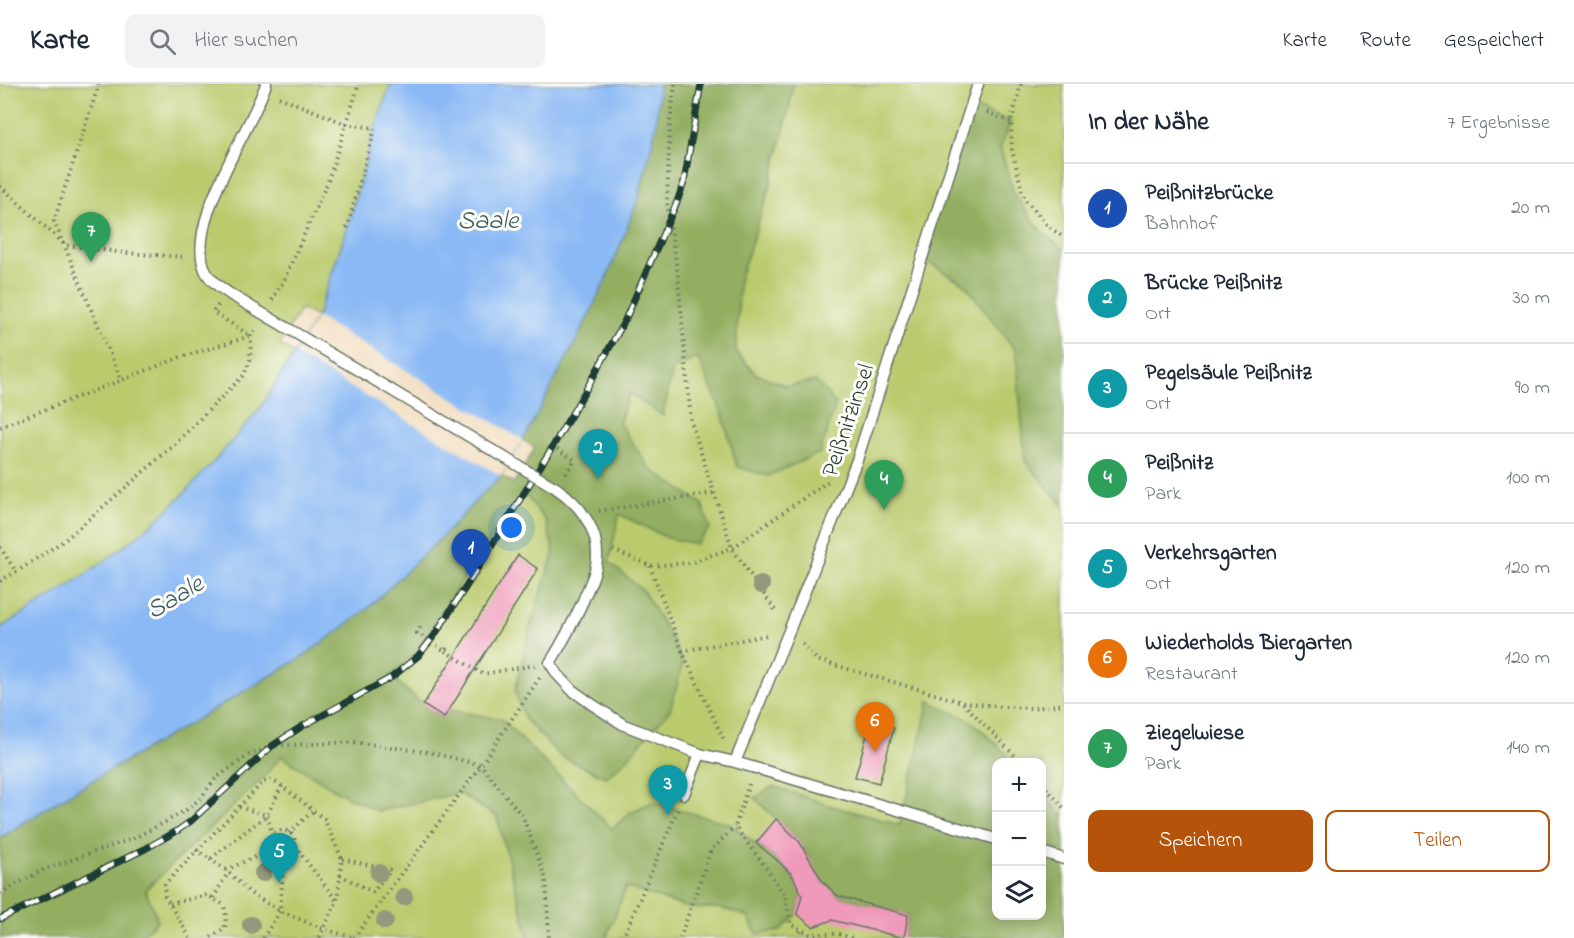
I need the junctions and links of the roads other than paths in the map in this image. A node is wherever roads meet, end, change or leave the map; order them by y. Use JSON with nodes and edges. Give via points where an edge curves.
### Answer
{"nodes":[{"id":1,"x":978,"y":84,"type":"edge"},
{"id":2,"x":264,"y":87,"type":"edge"},
{"id":3,"x":700,"y":754,"type":"junction"},
{"id":4,"x":735,"y":762,"type":"junction"},
{"id":5,"x":684,"y":794,"type":"road end"},
{"id":6,"x":992,"y":838,"type":"edge"},
{"id":7,"x":1046,"y":854,"type":"edge"},
{"id":8,"x":1064,"y":859,"type":"edge"}],
"edges":[{"from":1,"to":4,"type":"lane","name":"Peißnitzinsel","via":[[858,460]]},
{"from":2,"to":3,"type":"lane","bridge":true,"via":[[210,208],[202,236],[202,258],[210,278],[233,296],[567,496],[589,523],[596,543],[596,562],[571,628],[550,663],[572,690],[624,724]]},
{"from":3,"to":4,"type":"lane"},
{"from":3,"to":5,"type":"lane"},
{"from":4,"to":6,"type":"lane"},
{"from":7,"to":8,"type":"lane"}]}
